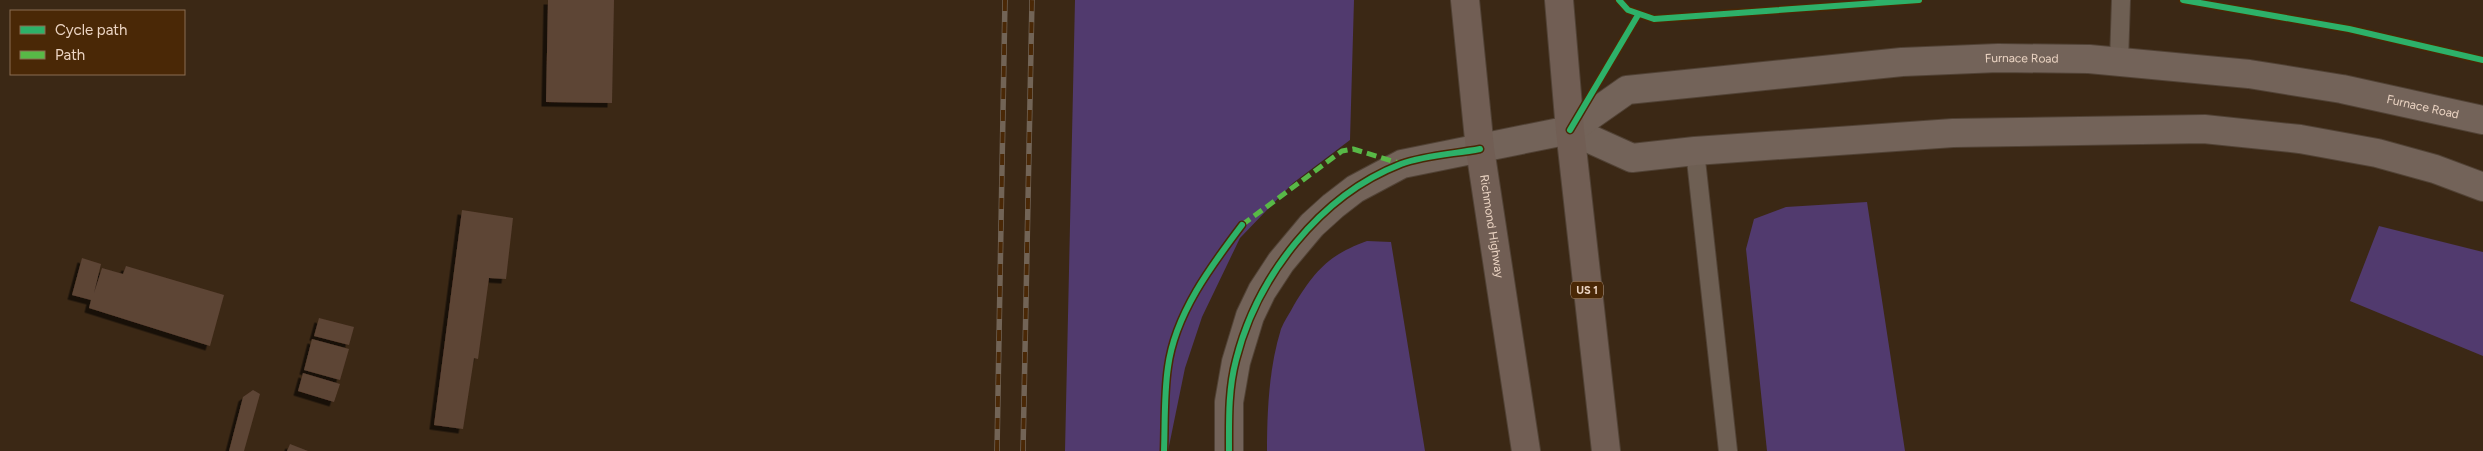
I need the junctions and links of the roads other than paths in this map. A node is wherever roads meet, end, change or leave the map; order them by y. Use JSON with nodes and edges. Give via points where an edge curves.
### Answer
{"nodes":[{"id":1,"x":1465,"y":0,"type":"edge"},
{"id":2,"x":1559,"y":0,"type":"edge"},
{"id":3,"x":2121,"y":0,"type":"edge"},
{"id":4,"x":2119,"y":61,"type":"junction"},
{"id":5,"x":2483,"y":120,"type":"edge"},
{"id":6,"x":1570,"y":130,"type":"junction"},
{"id":7,"x":1480,"y":149,"type":"junction"},
{"id":8,"x":1695,"y":151,"type":"junction"},
{"id":9,"x":2483,"y":187,"type":"edge"},
{"id":10,"x":1229,"y":451,"type":"edge"},
{"id":11,"x":1526,"y":451,"type":"edge"},
{"id":12,"x":1606,"y":451,"type":"edge"},
{"id":13,"x":1728,"y":451,"type":"edge"}],
"edges":[{"from":1,"to":7,"type":"main road","name":"Richmond Highway"},
{"from":2,"to":6,"type":"main road","number":"US 1"},
{"from":3,"to":4,"type":"lane"},
{"from":4,"to":5,"type":"main road","name":"Furnace Road","via":[[2249,74],[2333,87]]},
{"from":4,"to":6,"type":"main road","name":"Furnace Road","via":[[1998,58],[1902,62],[1627,90]]},
{"from":6,"to":7,"type":"main road","name":"Furnace Road"},
{"from":6,"to":8,"type":"main road","via":[[1632,158]]},
{"from":6,"to":12,"type":"main road","number":"US 1"},
{"from":7,"to":10,"type":"main road","name":"Furnace Road","via":[[1402,164],[1378,176],[1333,206],[1281,262],[1250,316],[1236,362],[1229,402]]},
{"from":7,"to":11,"type":"main road","name":"Richmond Highway"},
{"from":8,"to":9,"type":"main road","via":[[1953,133],[2204,129],[2377,153]]},
{"from":8,"to":13,"type":"lane"}]}
